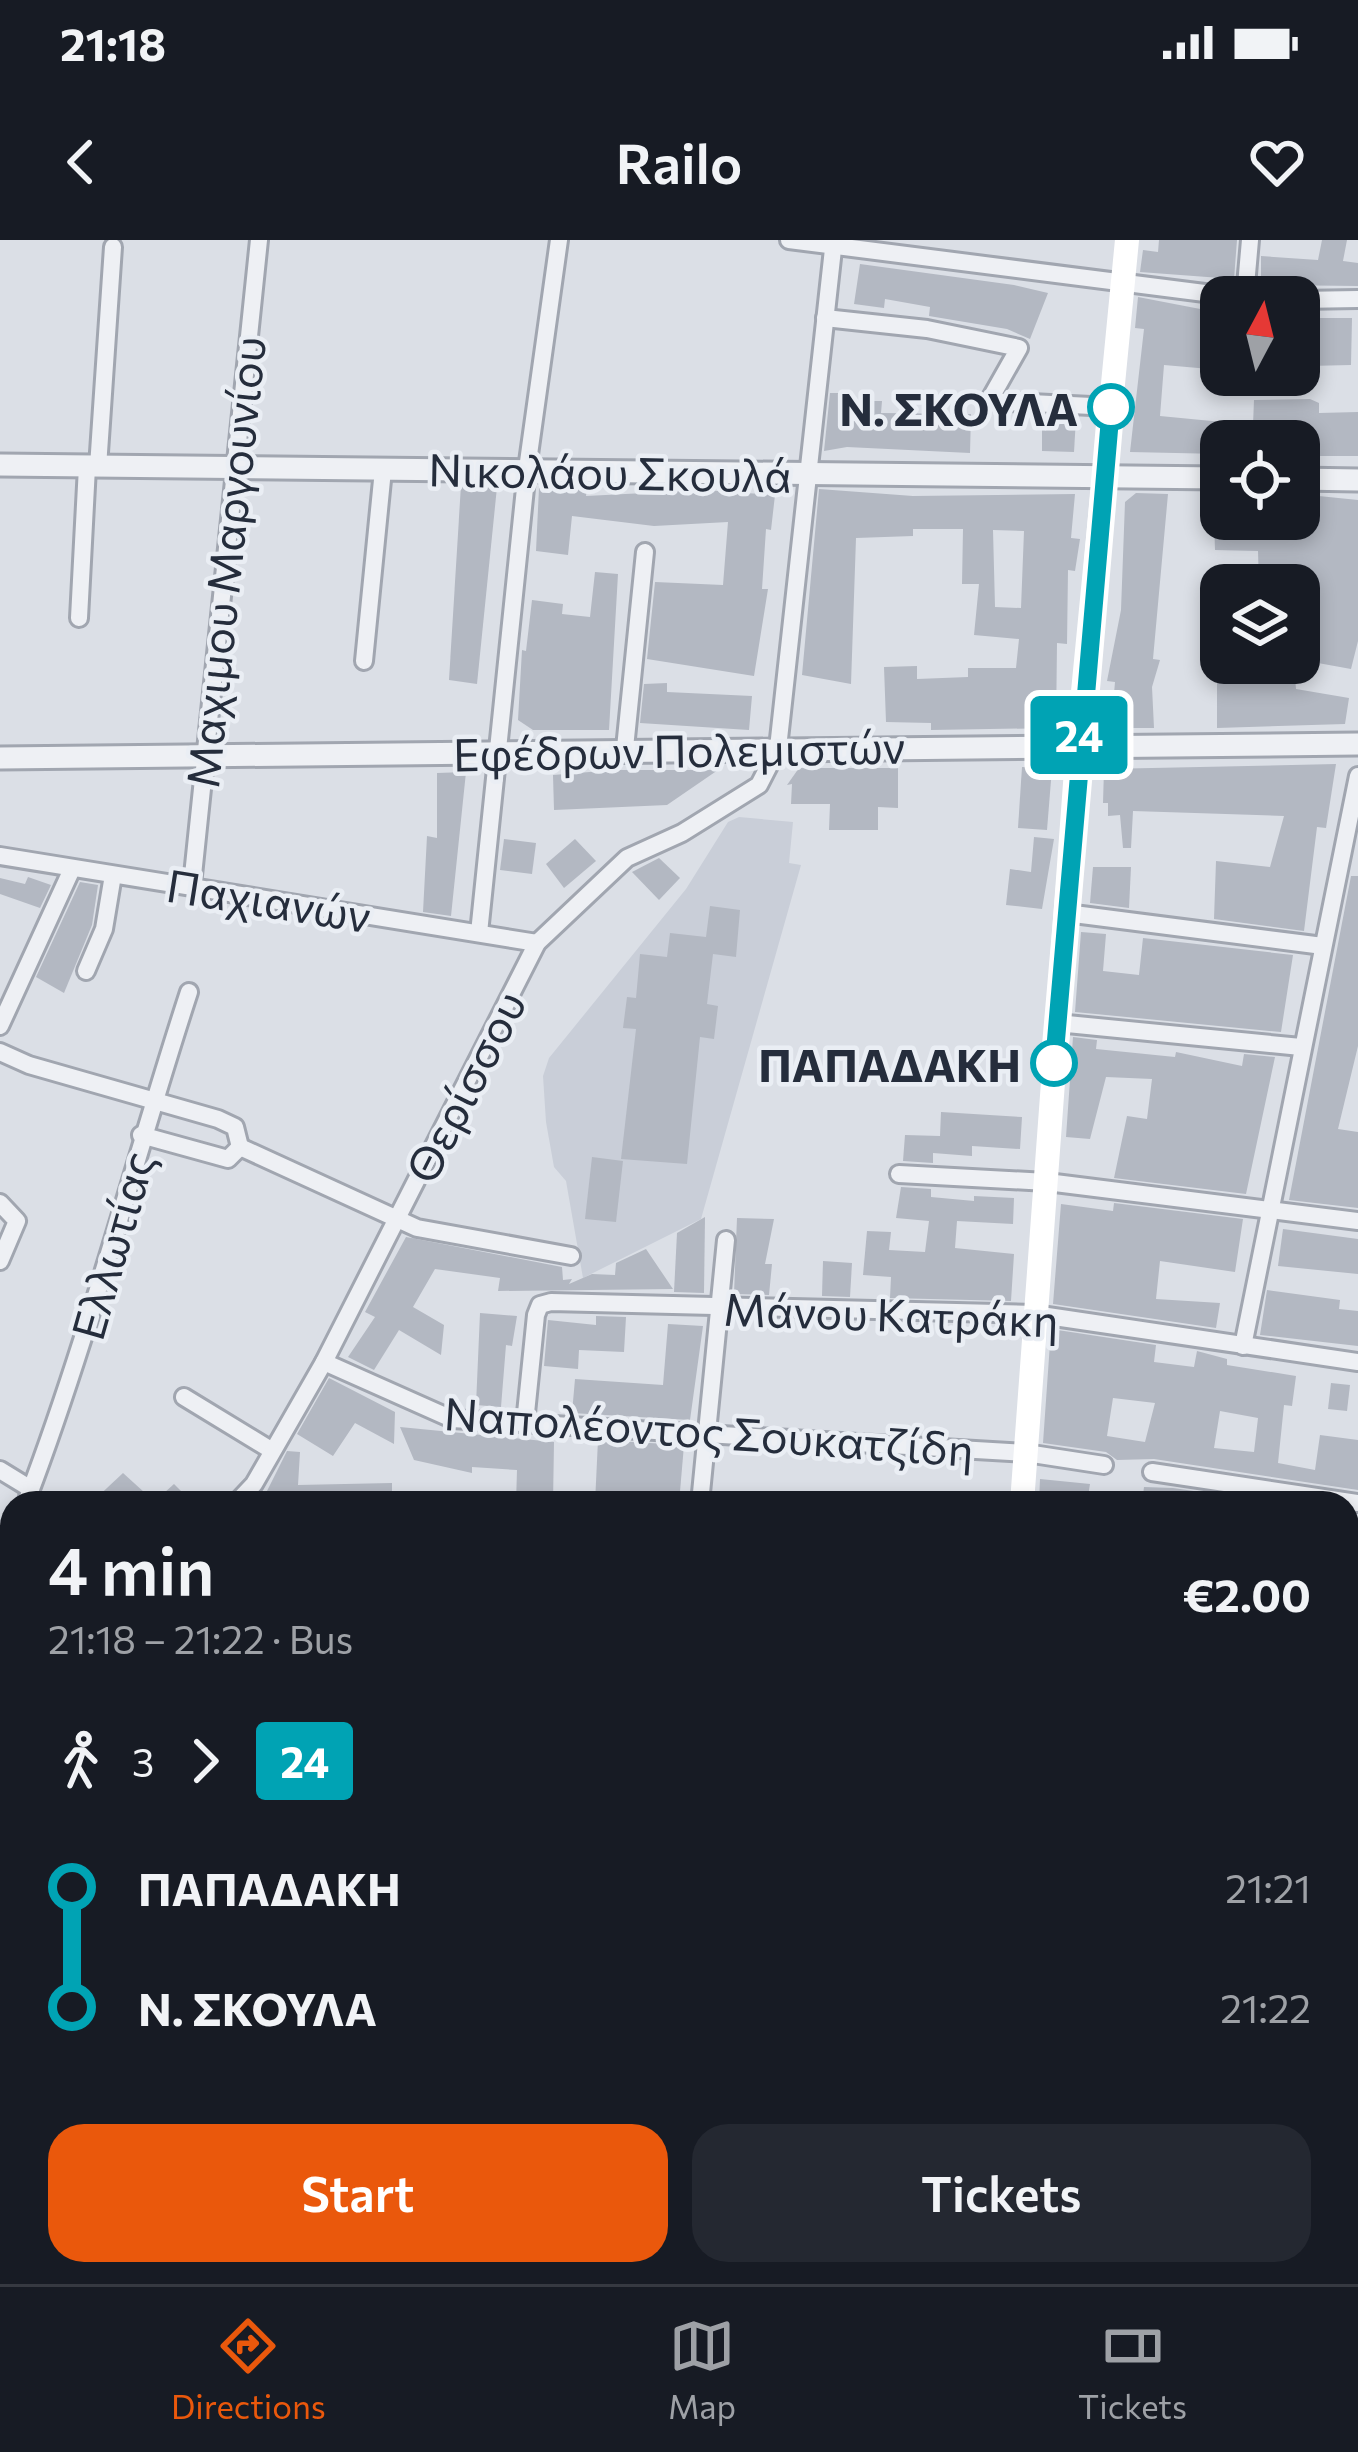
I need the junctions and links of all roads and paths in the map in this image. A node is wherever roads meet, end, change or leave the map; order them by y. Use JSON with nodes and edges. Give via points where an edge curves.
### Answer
{"nodes":[{"id":1,"x":259,"y":240,"type":"edge"},
{"id":2,"x":559,"y":240,"type":"edge"},
{"id":3,"x":789,"y":240,"type":"edge"},
{"id":4,"x":1127,"y":240,"type":"edge"},
{"id":5,"x":1250,"y":240,"type":"edge"},
{"id":6,"x":833,"y":243,"type":"edge"},
{"id":7,"x":112,"y":247,"type":"dead end"},
{"id":8,"x":1247,"y":276,"type":"edge"},
{"id":9,"x":1123,"y":282,"type":"junction"},
{"id":10,"x":1200,"y":292,"type":"edge"},
{"id":11,"x":1358,"y":299,"type":"edge"},
{"id":12,"x":1320,"y":300,"type":"edge"},
{"id":13,"x":826,"y":318,"type":"junction"},
{"id":14,"x":1111,"y":407,"type":"junction"},
{"id":15,"x":0,"y":465,"type":"edge"},
{"id":16,"x":92,"y":467,"type":"junction"},
{"id":17,"x":233,"y":467,"type":"junction"},
{"id":18,"x":383,"y":470,"type":"junction"},
{"id":19,"x":527,"y":470,"type":"junction"},
{"id":20,"x":808,"y":473,"type":"junction"},
{"id":21,"x":1106,"y":476,"type":"junction"},
{"id":22,"x":1200,"y":478,"type":"edge"},
{"id":23,"x":1320,"y":479,"type":"edge"},
{"id":24,"x":1358,"y":480,"type":"edge"},
{"id":25,"x":645,"y":552,"type":"dead end"},
{"id":26,"x":79,"y":618,"type":"dead end"},
{"id":27,"x":364,"y":662,"type":"dead end"},
{"id":28,"x":1078,"y":743,"type":"junction"},
{"id":29,"x":1358,"y":744,"type":"edge"},
{"id":30,"x":625,"y":748,"type":"junction"},
{"id":31,"x":778,"y":748,"type":"junction"},
{"id":32,"x":498,"y":752,"type":"junction"},
{"id":33,"x":201,"y":754,"type":"junction"},
{"id":34,"x":0,"y":758,"type":"edge"},
{"id":35,"x":1358,"y":776,"type":"edge"},
{"id":36,"x":0,"y":856,"type":"edge"},
{"id":37,"x":71,"y":869,"type":"junction"},
{"id":38,"x":113,"y":875,"type":"junction"},
{"id":39,"x":192,"y":885,"type":"junction"},
{"id":40,"x":1066,"y":913,"type":"junction"},
{"id":41,"x":479,"y":933,"type":"junction"},
{"id":42,"x":537,"y":943,"type":"junction"},
{"id":43,"x":1323,"y":946,"type":"junction"},
{"id":44,"x":86,"y":971,"type":"dead end"},
{"id":45,"x":189,"y":992,"type":"dead end"},
{"id":46,"x":1057,"y":1023,"type":"junction"},
{"id":47,"x":0,"y":1026,"type":"edge"},
{"id":48,"x":1301,"y":1047,"type":"junction"},
{"id":49,"x":0,"y":1052,"type":"edge"},
{"id":50,"x":153,"y":1102,"type":"junction"},
{"id":51,"x":141,"y":1135,"type":"junction"},
{"id":52,"x":240,"y":1147,"type":"junction"},
{"id":53,"x":899,"y":1174,"type":"dead end"},
{"id":54,"x":1047,"y":1182,"type":"junction"},
{"id":55,"x":0,"y":1203,"type":"edge"},
{"id":56,"x":1268,"y":1210,"type":"junction"},
{"id":57,"x":395,"y":1220,"type":"junction"},
{"id":58,"x":1358,"y":1221,"type":"edge"},
{"id":59,"x":726,"y":1240,"type":"dead end"},
{"id":60,"x":571,"y":1256,"type":"dead end"},
{"id":61,"x":0,"y":1261,"type":"edge"},
{"id":62,"x":721,"y":1306,"type":"junction"},
{"id":63,"x":1034,"y":1314,"type":"junction"},
{"id":64,"x":1243,"y":1346,"type":"junction"},
{"id":65,"x":324,"y":1362,"type":"junction"},
{"id":66,"x":1358,"y":1362,"type":"edge"},
{"id":67,"x":184,"y":1397,"type":"dead end"},
{"id":68,"x":525,"y":1423,"type":"junction"},
{"id":69,"x":707,"y":1435,"type":"junction"},
{"id":70,"x":271,"y":1450,"type":"junction"},
{"id":71,"x":1026,"y":1453,"type":"junction"},
{"id":72,"x":1104,"y":1465,"type":"dead end"},
{"id":73,"x":0,"y":1469,"type":"edge"},
{"id":74,"x":1152,"y":1472,"type":"dead end"},
{"id":75,"x":27,"y":1491,"type":"edge"},
{"id":76,"x":30,"y":1491,"type":"edge"},
{"id":77,"x":244,"y":1491,"type":"edge"},
{"id":78,"x":701,"y":1491,"type":"edge"},
{"id":79,"x":1023,"y":1491,"type":"edge"},
{"id":80,"x":1267,"y":1491,"type":"edge"}],
"edges":[{"from":1,"to":17,"type":"street","name":"Μαχιμου Mαργουνίου"},
{"from":2,"to":19,"type":"street"},
{"from":3,"to":6,"type":"street"},
{"from":4,"to":9,"type":"main road"},
{"from":5,"to":8,"type":"street"},
{"from":6,"to":9,"type":"street"},
{"from":6,"to":13,"type":"street"},
{"from":7,"to":16,"type":"street"},
{"from":9,"to":10,"type":"street"},
{"from":9,"to":14,"type":"main road"},
{"from":11,"to":12,"type":"street"},
{"from":13,"to":14,"type":"street","via":[[1018,348],[989,401]]},
{"from":13,"to":20,"type":"street"},
{"from":14,"to":21,"type":"main road"},
{"from":15,"to":16,"type":"street","name":"Νικολάου Σκουλά"},
{"from":16,"to":17,"type":"street","name":"Νικολάου Σκουλά"},
{"from":16,"to":26,"type":"street"},
{"from":17,"to":18,"type":"street","name":"Νικολάου Σκουλά"},
{"from":17,"to":33,"type":"street","name":"Μαχιμου Mαργουνίου"},
{"from":18,"to":19,"type":"street","name":"Νικολάου Σκουλά"},
{"from":18,"to":27,"type":"street"},
{"from":19,"to":20,"type":"street","name":"Νικολάου Σκουλά"},
{"from":19,"to":32,"type":"street"},
{"from":20,"to":21,"type":"street","name":"Νικολάου Σκουλά"},
{"from":20,"to":31,"type":"street"},
{"from":21,"to":22,"type":"street","name":"Νικολάου Σκουλά"},
{"from":21,"to":28,"type":"main road"},
{"from":23,"to":24,"type":"street"},
{"from":25,"to":30,"type":"street"},
{"from":28,"to":29,"type":"street","name":"Εφέδρων Πολεμιστών"},
{"from":28,"to":31,"type":"street","name":"Εφέδρων Πολεμιστών"},
{"from":28,"to":40,"type":"main road"},
{"from":30,"to":31,"type":"street","name":"Εφέδρων Πολεμιστών"},
{"from":30,"to":32,"type":"street","name":"Εφέδρων Πολεμιστών"},
{"from":31,"to":42,"type":"street","name":"Θερίσσου","via":[[758,784],[627,858]]},
{"from":32,"to":33,"type":"street","name":"Εφέδρων Πολεμιστών"},
{"from":32,"to":41,"type":"street"},
{"from":33,"to":34,"type":"street","name":"Εφέδρων Πολεμιστών"},
{"from":33,"to":39,"type":"street","name":"Μαχιμου Mαργουνίου"},
{"from":35,"to":43,"type":"street"},
{"from":36,"to":37,"type":"street","name":"Παχιανών"},
{"from":37,"to":38,"type":"street","name":"Παχιανών"},
{"from":37,"to":47,"type":"street"},
{"from":38,"to":39,"type":"street","name":"Παχιανών"},
{"from":38,"to":44,"type":"street"},
{"from":39,"to":41,"type":"street","name":"Παχιανών"},
{"from":40,"to":43,"type":"street"},
{"from":40,"to":46,"type":"main road"},
{"from":41,"to":42,"type":"street","name":"Παχιανών"},
{"from":42,"to":57,"type":"street","name":"Θερίσσου"},
{"from":43,"to":48,"type":"street"},
{"from":45,"to":50,"type":"street","name":"Ελλωτίας"},
{"from":46,"to":48,"type":"street"},
{"from":46,"to":54,"type":"main road"},
{"from":48,"to":56,"type":"street"},
{"from":49,"to":50,"type":"street"},
{"from":50,"to":51,"type":"street","name":"Ελλωτίας"},
{"from":50,"to":52,"type":"street","via":[[236,1127]]},
{"from":51,"to":52,"type":"street","via":[[228,1159]]},
{"from":51,"to":76,"type":"street","name":"Ελλωτίας","via":[[89,1331]]},
{"from":52,"to":57,"type":"street"},
{"from":53,"to":54,"type":"street"},
{"from":54,"to":56,"type":"street"},
{"from":54,"to":63,"type":"main road"},
{"from":55,"to":61,"type":"street","via":[[17,1221]]},
{"from":56,"to":58,"type":"street"},
{"from":56,"to":64,"type":"street"},
{"from":57,"to":60,"type":"street"},
{"from":57,"to":65,"type":"street","name":"Θερίσσου"},
{"from":59,"to":62,"type":"street"},
{"from":62,"to":63,"type":"street","name":"Μάνου Κατράκη"},
{"from":62,"to":68,"type":"street","name":"Μάνου Κατράκη","via":[[540,1305]]},
{"from":62,"to":69,"type":"street"},
{"from":63,"to":64,"type":"street","name":"Μάνου Κατράκη"},
{"from":63,"to":71,"type":"main road"},
{"from":64,"to":66,"type":"street","name":"Μάνου Κατράκη"},
{"from":65,"to":68,"type":"street","name":"Ναπολέοντος Σουκατζίδη","via":[[438,1415]]},
{"from":65,"to":70,"type":"street","name":"Θερίσσου"},
{"from":67,"to":70,"type":"street"},
{"from":68,"to":69,"type":"street","name":"Ναπολέοντος Σουκατζίδη"},
{"from":69,"to":71,"type":"street","name":"Ναπολέοντος Σουκατζίδη"},
{"from":69,"to":78,"type":"street"},
{"from":70,"to":77,"type":"street","name":"Θερίσσου"},
{"from":71,"to":72,"type":"street","name":"Ναπολέοντος Σουκατζίδη"},
{"from":71,"to":79,"type":"main road"},
{"from":73,"to":75,"type":"street","name":"Ελλωτίας"},
{"from":74,"to":80,"type":"street"}]}
